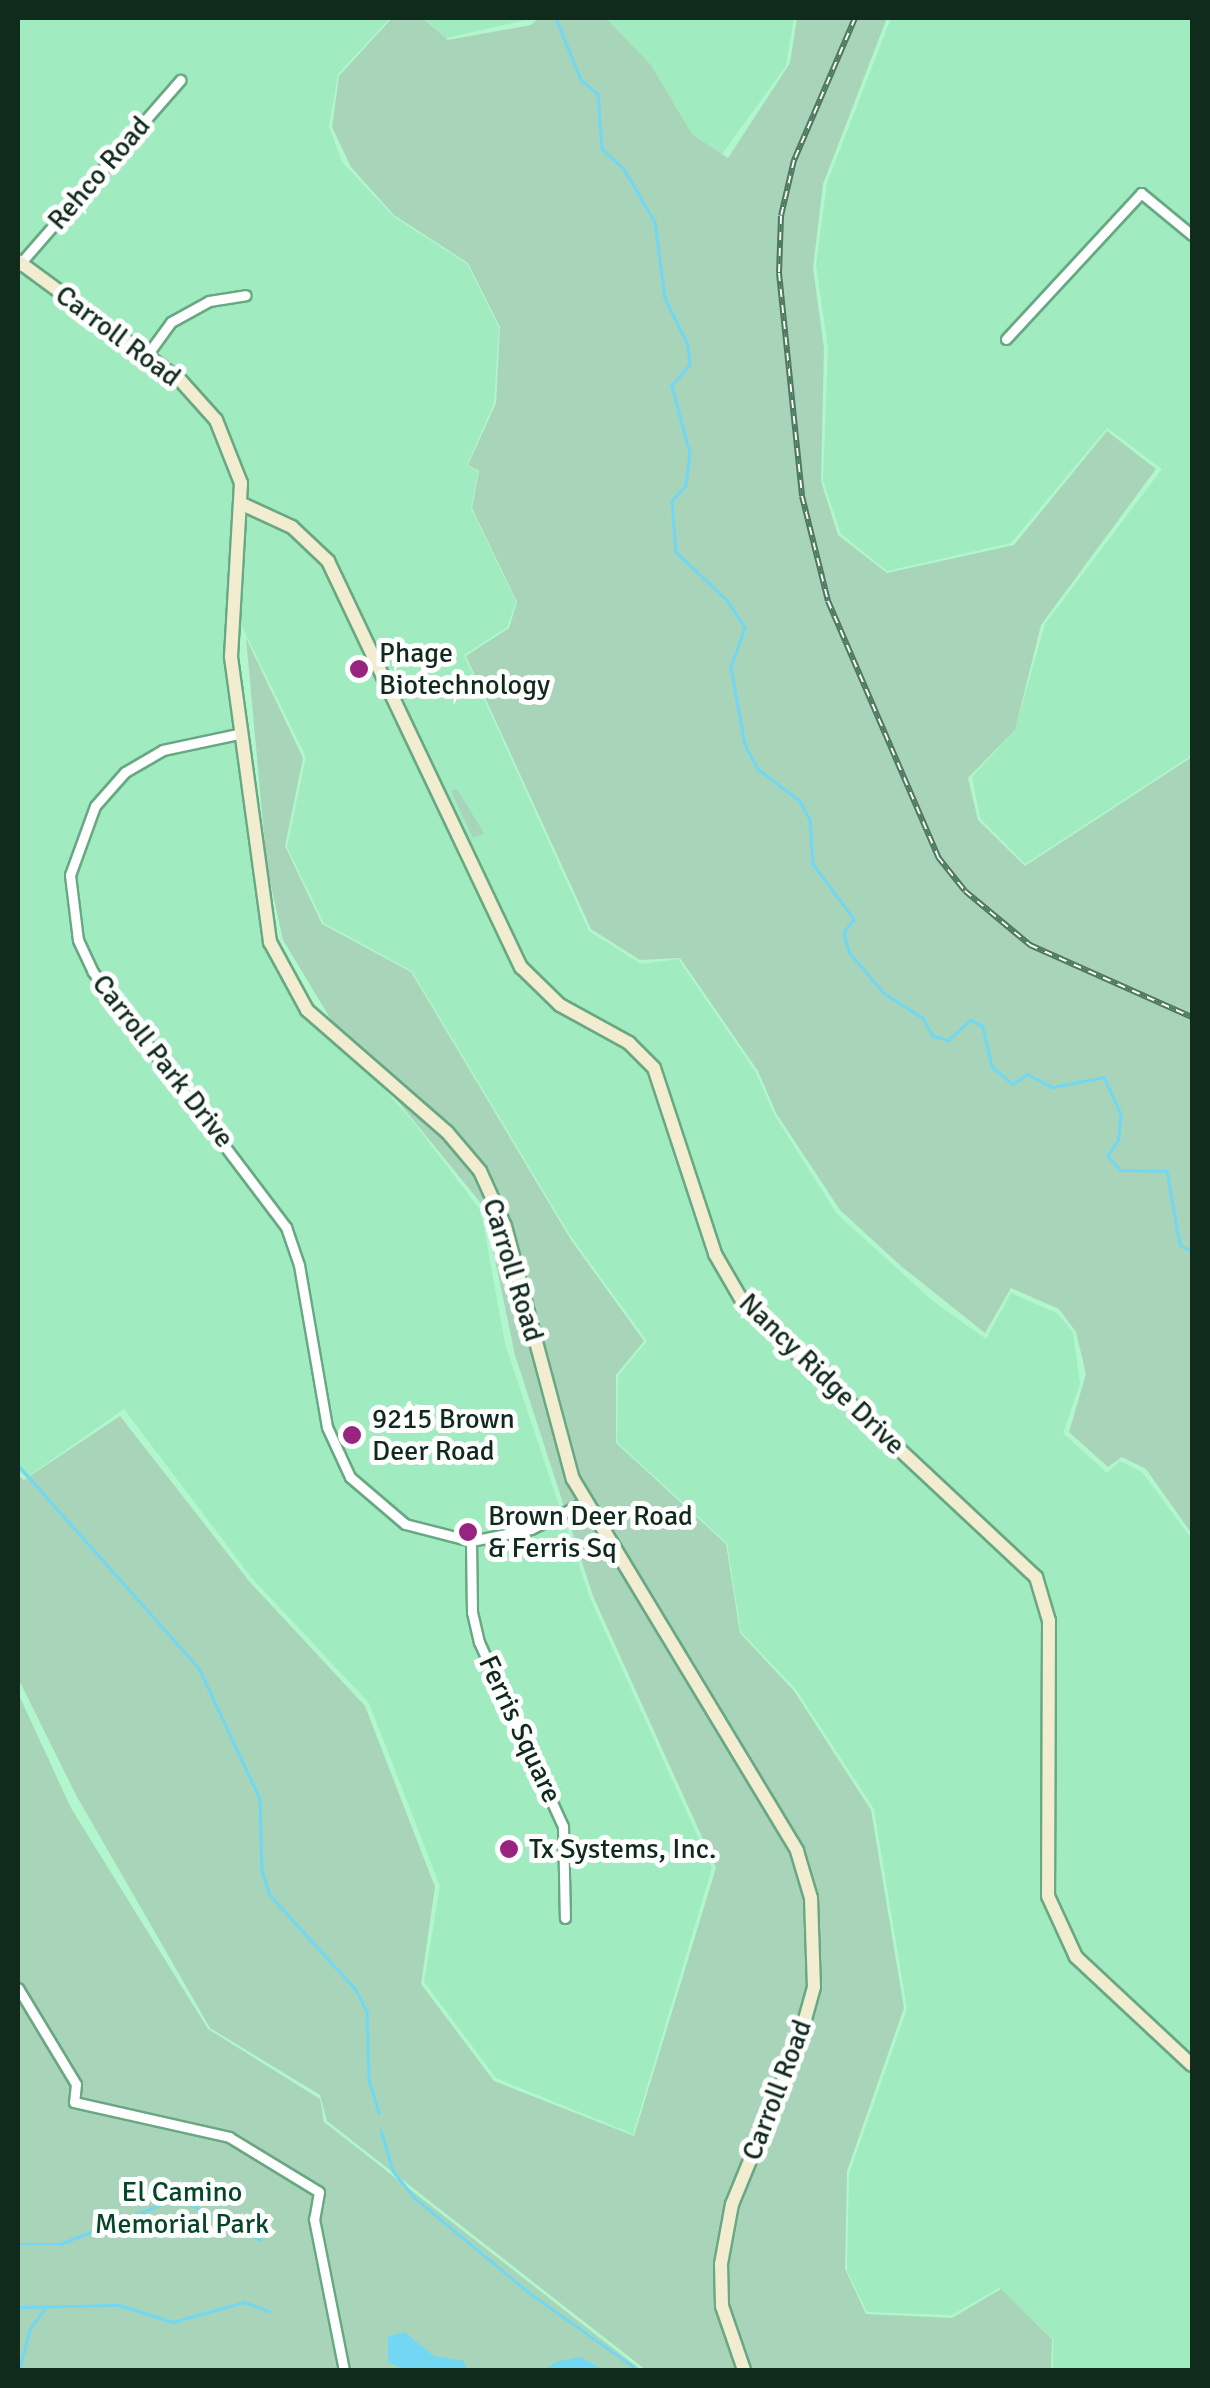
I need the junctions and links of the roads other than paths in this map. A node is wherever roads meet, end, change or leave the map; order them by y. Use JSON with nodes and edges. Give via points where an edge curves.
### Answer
{"nodes":[{"id":1,"x":180,"y":80,"type":"dead end"},
{"id":2,"x":1192,"y":234,"type":"edge"},
{"id":3,"x":18,"y":264,"type":"edge"},
{"id":4,"x":246,"y":295,"type":"dead end"},
{"id":5,"x":1006,"y":340,"type":"dead end"},
{"id":6,"x":148,"y":355,"type":"junction"},
{"id":7,"x":242,"y":504,"type":"junction"},
{"id":8,"x":238,"y":734,"type":"junction"},
{"id":9,"x":586,"y":1502,"type":"junction"},
{"id":10,"x":471,"y":1541,"type":"junction"},
{"id":11,"x":565,"y":1918,"type":"dead end"},
{"id":12,"x":18,"y":1988,"type":"edge"},
{"id":13,"x":1192,"y":2065,"type":"edge"},
{"id":14,"x":344,"y":2370,"type":"edge"},
{"id":15,"x":744,"y":2370,"type":"edge"}],
"edges":[{"from":1,"to":3,"type":"street","name":"Rehco Road"},
{"from":2,"to":5,"type":"street","via":[[1141,194]]},
{"from":3,"to":6,"type":"main road","name":"Carroll Road"},
{"from":4,"to":6,"type":"street","via":[[209,301],[170,322]]},
{"from":6,"to":7,"type":"main road","name":"Carroll Road","via":[[216,420],[235,461]]},
{"from":7,"to":8,"type":"main road","name":"Carroll Road","via":[[231,638]]},
{"from":7,"to":13,"type":"main road","name":"Nancy Ridge Drive","via":[[292,527],[328,560],[521,967],[560,1005],[629,1043],[654,1068],[715,1254],[744,1304],[1036,1577],[1048,1621],[1048,1896],[1076,1956]]},
{"from":8,"to":9,"type":"main road","name":"Carroll Road","via":[[270,942],[307,1010],[447,1132],[480,1172],[505,1226],[565,1456]]},
{"from":8,"to":10,"type":"street","name":"Carroll Park Drive","via":[[163,750],[125,772],[86,821],[70,875],[71,910],[93,972],[286,1227],[327,1427],[350,1477],[405,1524]]},
{"from":9,"to":10,"type":"street","via":[[531,1529]]},
{"from":9,"to":15,"type":"main road","name":"Carroll Road","via":[[780,1816],[811,1898],[814,1987],[726,2226],[720,2264],[727,2324]]},
{"from":10,"to":11,"type":"street","name":"Ferris Square","via":[[472,1612],[480,1642],[563,1826]]},
{"from":12,"to":14,"type":"street","via":[[76,2084],[74,2102],[229,2137],[319,2192],[314,2219]]}]}
